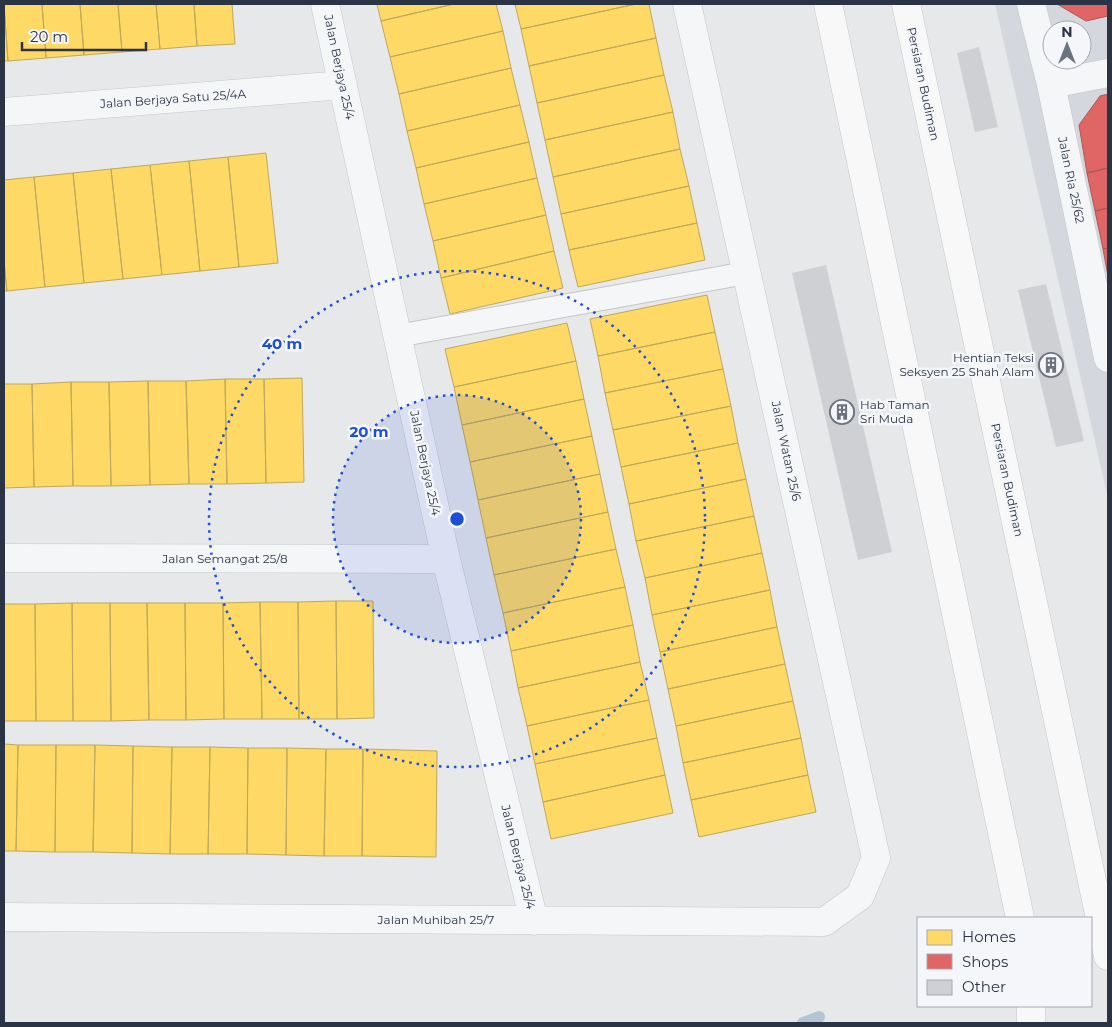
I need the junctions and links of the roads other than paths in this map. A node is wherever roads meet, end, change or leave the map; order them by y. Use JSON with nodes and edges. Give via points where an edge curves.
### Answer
{"nodes":[{"id":1,"x":325,"y":4,"type":"edge"},
{"id":2,"x":687,"y":4,"type":"edge"},
{"id":3,"x":828,"y":4,"type":"edge"},
{"id":4,"x":906,"y":4,"type":"edge"},
{"id":5,"x":1031,"y":4,"type":"edge"},
{"id":6,"x":1108,"y":72,"type":"edge"},
{"id":7,"x":1051,"y":84,"type":"junction"},
{"id":8,"x":343,"y":86,"type":"junction"},
{"id":9,"x":4,"y":112,"type":"edge"},
{"id":10,"x":746,"y":273,"type":"junction"},
{"id":11,"x":397,"y":336,"type":"junction"},
{"id":12,"x":1108,"y":358,"type":"edge"},
{"id":13,"x":4,"y":558,"type":"edge"},
{"id":14,"x":446,"y":559,"type":"junction"},
{"id":15,"x":860,"y":896,"type":"joint"},
{"id":16,"x":4,"y":917,"type":"edge"},
{"id":17,"x":1020,"y":917,"type":"edge"},
{"id":18,"x":534,"y":921,"type":"junction"},
{"id":19,"x":1108,"y":956,"type":"edge"},
{"id":20,"x":1031,"y":1007,"type":"edge"},
{"id":21,"x":1031,"y":1023,"type":"edge"}],
"edges":[{"from":1,"to":8,"type":"street","name":"Jalan Berjaya 25/4"},
{"from":2,"to":10,"type":"street","name":"Jalan Watan 25/6"},
{"from":3,"to":17,"type":"main road"},
{"from":4,"to":19,"type":"main road","name":"Persiaran Budiman"},
{"from":5,"to":7,"type":"street","name":"Jalan Ria 25/62"},
{"from":6,"to":7,"type":"street"},
{"from":7,"to":12,"type":"street","name":"Jalan Ria 25/62"},
{"from":8,"to":9,"type":"street","name":"Jalan Berjaya Satu 25/4A"},
{"from":8,"to":11,"type":"street","name":"Jalan Berjaya 25/4"},
{"from":10,"to":11,"type":"lane"},
{"from":10,"to":15,"type":"street","name":"Jalan Watan 25/6","via":[[876,858]]},
{"from":11,"to":14,"type":"street","name":"Jalan Berjaya 25/4"},
{"from":13,"to":14,"type":"street","name":"Jalan Semangat 25/8"},
{"from":14,"to":18,"type":"street","name":"Jalan Berjaya 25/4"},
{"from":15,"to":18,"type":"street","name":"Jalan Muhibah 25/7","via":[[824,922]]},
{"from":16,"to":18,"type":"street","name":"Jalan Muhibah 25/7"},
{"from":20,"to":21,"type":"main road"}]}
